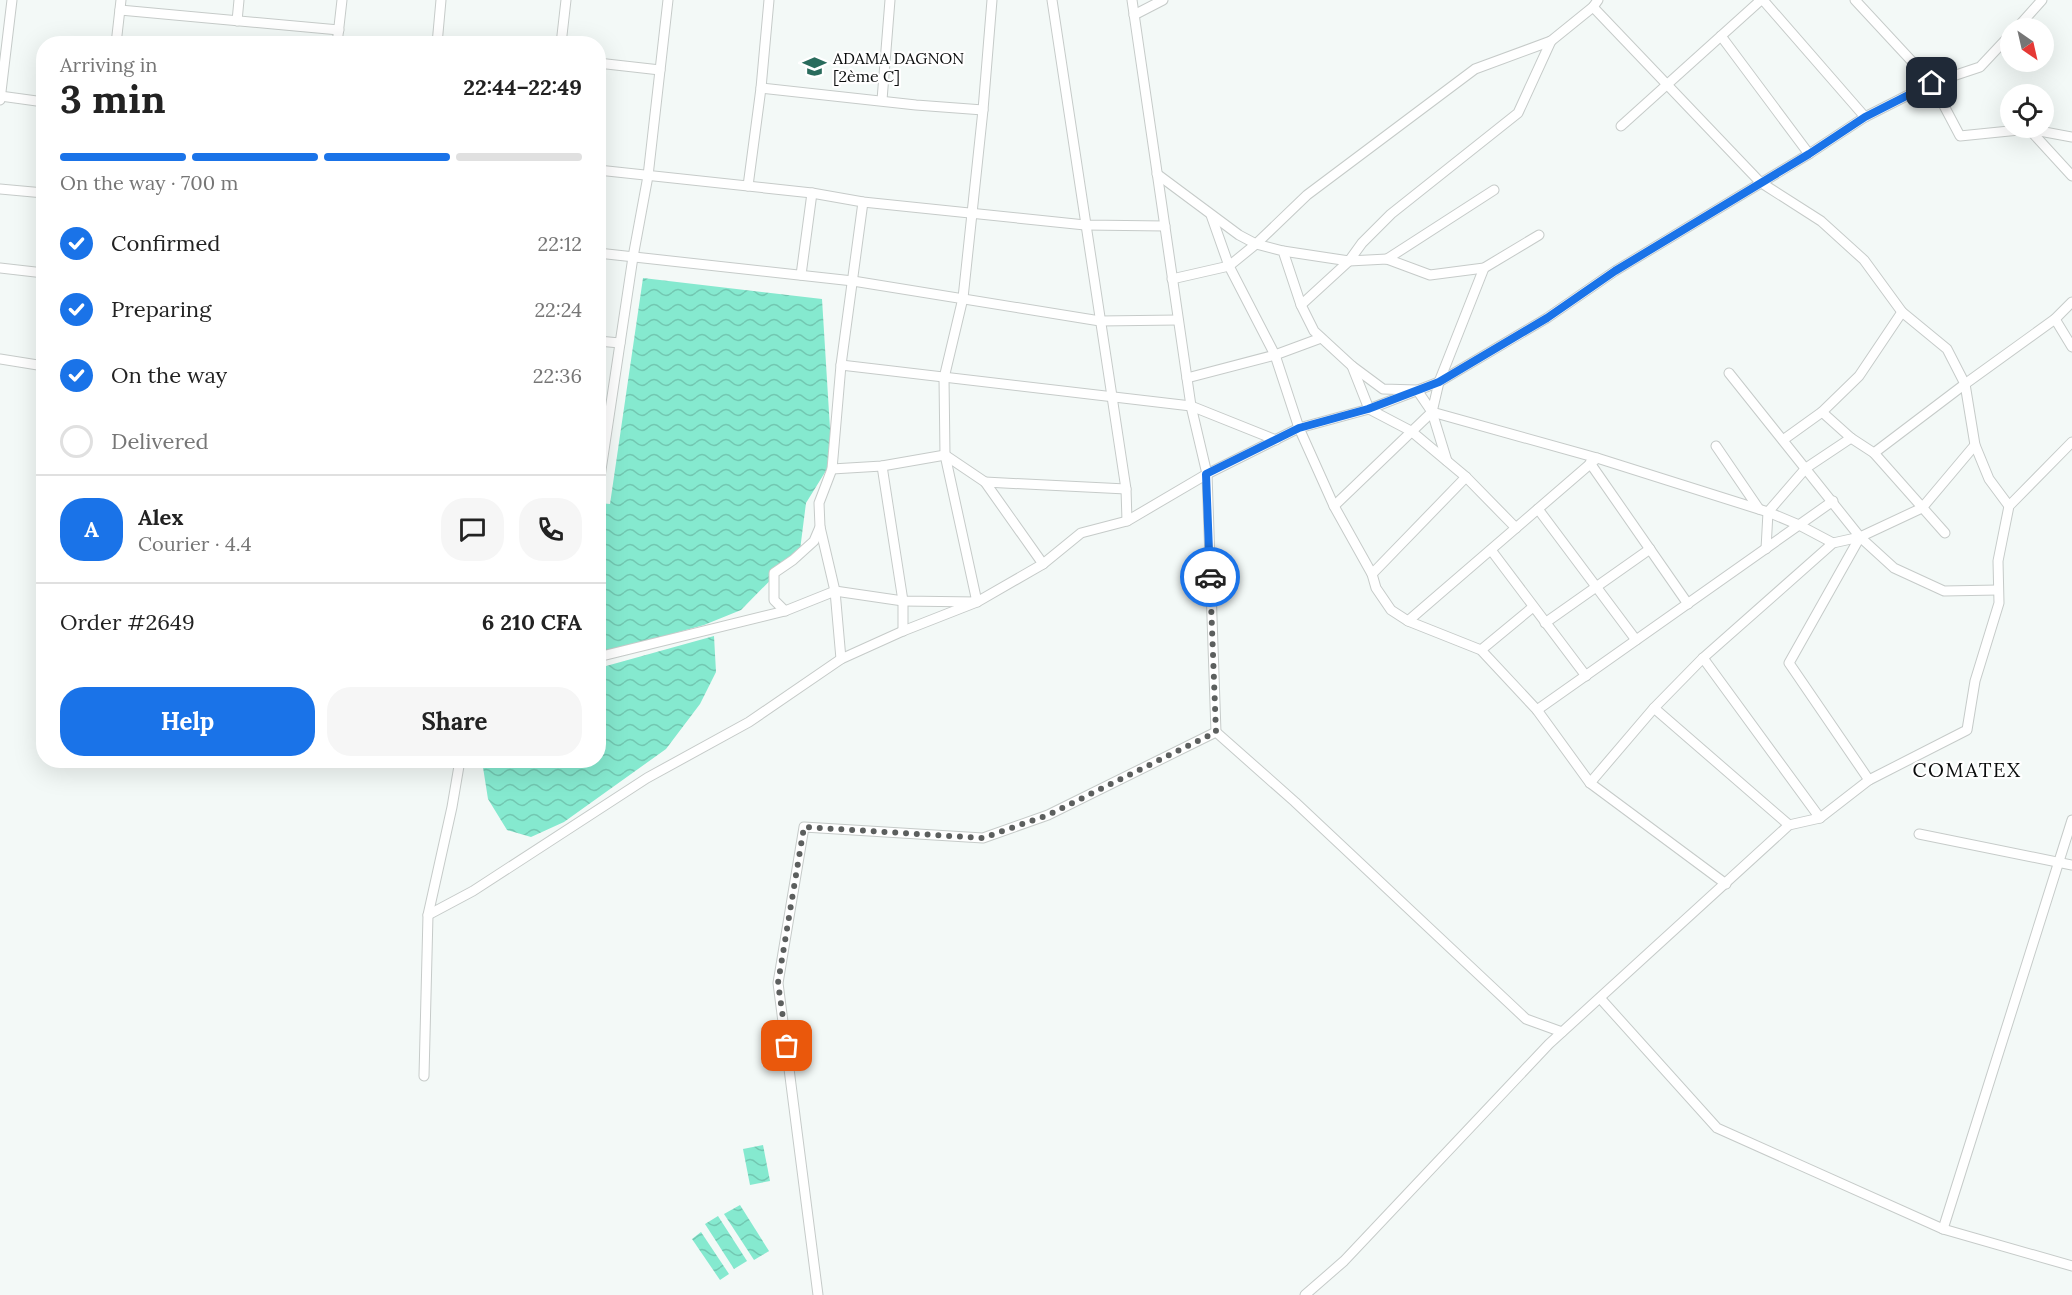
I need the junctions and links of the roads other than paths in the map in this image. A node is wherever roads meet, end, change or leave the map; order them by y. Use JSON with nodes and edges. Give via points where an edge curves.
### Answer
{"nodes":[{"id":1,"x":12,"y":0,"type":"edge"},
{"id":2,"x":239,"y":0,"type":"edge"},
{"id":3,"x":342,"y":0,"type":"edge"},
{"id":4,"x":441,"y":0,"type":"edge"},
{"id":5,"x":566,"y":0,"type":"edge"},
{"id":6,"x":668,"y":0,"type":"edge"},
{"id":7,"x":769,"y":0,"type":"edge"},
{"id":8,"x":890,"y":0,"type":"edge"},
{"id":9,"x":992,"y":0,"type":"edge"},
{"id":10,"x":1052,"y":0,"type":"edge"},
{"id":11,"x":1132,"y":0,"type":"edge"},
{"id":12,"x":1163,"y":0,"type":"edge"},
{"id":13,"x":1762,"y":0,"type":"edge"},
{"id":14,"x":1855,"y":0,"type":"edge"},
{"id":15,"x":2028,"y":0,"type":"edge"},
{"id":16,"x":2042,"y":0,"type":"edge"},
{"id":17,"x":1595,"y":3,"type":"edge"},
{"id":18,"x":120,"y":5,"type":"edge"},
{"id":19,"x":2036,"y":9,"type":"junction"},
{"id":20,"x":1134,"y":15,"type":"junction"},
{"id":21,"x":2027,"y":18,"type":"edge"},
{"id":22,"x":237,"y":21,"type":"junction"},
{"id":23,"x":339,"y":30,"type":"junction"},
{"id":24,"x":117,"y":36,"type":"edge"},
{"id":25,"x":338,"y":36,"type":"edge"},
{"id":26,"x":438,"y":36,"type":"edge"},
{"id":27,"x":562,"y":36,"type":"edge"},
{"id":28,"x":1721,"y":36,"type":"junction"},
{"id":29,"x":1551,"y":41,"type":"junction"},
{"id":30,"x":2000,"y":46,"type":"edge"},
{"id":31,"x":606,"y":64,"type":"edge"},
{"id":32,"x":660,"y":70,"type":"junction"},
{"id":33,"x":1932,"y":83,"type":"junction"},
{"id":34,"x":1667,"y":87,"type":"junction"},
{"id":35,"x":761,"y":88,"type":"junction"},
{"id":36,"x":0,"y":98,"type":"edge"},
{"id":37,"x":882,"y":100,"type":"junction"},
{"id":38,"x":36,"y":101,"type":"edge"},
{"id":39,"x":983,"y":110,"type":"junction"},
{"id":40,"x":1865,"y":117,"type":"junction"},
{"id":41,"x":1621,"y":126,"type":"dead end"},
{"id":42,"x":2000,"y":132,"type":"edge"},
{"id":43,"x":2054,"y":134,"type":"edge"},
{"id":44,"x":2072,"y":137,"type":"edge"},
{"id":45,"x":2037,"y":138,"type":"edge"},
{"id":46,"x":1809,"y":154,"type":"junction"},
{"id":47,"x":606,"y":171,"type":"edge"},
{"id":48,"x":1157,"y":174,"type":"junction"},
{"id":49,"x":648,"y":176,"type":"junction"},
{"id":50,"x":2072,"y":176,"type":"edge"},
{"id":51,"x":1760,"y":182,"type":"junction"},
{"id":52,"x":748,"y":186,"type":"junction"},
{"id":53,"x":0,"y":189,"type":"edge"},
{"id":54,"x":1494,"y":190,"type":"dead end"},
{"id":55,"x":36,"y":192,"type":"edge"},
{"id":56,"x":812,"y":194,"type":"junction"},
{"id":57,"x":863,"y":202,"type":"junction"},
{"id":58,"x":972,"y":212,"type":"junction"},
{"id":59,"x":1211,"y":215,"type":"junction"},
{"id":60,"x":1085,"y":225,"type":"junction"},
{"id":61,"x":1165,"y":226,"type":"junction"},
{"id":62,"x":1539,"y":235,"type":"dead end"},
{"id":63,"x":1256,"y":244,"type":"junction"},
{"id":64,"x":1283,"y":251,"type":"junction"},
{"id":65,"x":606,"y":255,"type":"edge"},
{"id":66,"x":633,"y":257,"type":"junction"},
{"id":67,"x":1387,"y":259,"type":"junction"},
{"id":68,"x":1349,"y":261,"type":"junction"},
{"id":69,"x":1229,"y":266,"type":"junction"},
{"id":70,"x":0,"y":268,"type":"edge"},
{"id":71,"x":1484,"y":268,"type":"junction"},
{"id":72,"x":36,"y":272,"type":"edge"},
{"id":73,"x":801,"y":275,"type":"junction"},
{"id":74,"x":1172,"y":279,"type":"junction"},
{"id":75,"x":853,"y":280,"type":"junction"},
{"id":76,"x":963,"y":298,"type":"junction"},
{"id":77,"x":2072,"y":302,"type":"edge"},
{"id":78,"x":1301,"y":305,"type":"junction"},
{"id":79,"x":1902,"y":312,"type":"junction"},
{"id":80,"x":2055,"y":319,"type":"junction"},
{"id":81,"x":1178,"y":320,"type":"junction"},
{"id":82,"x":1100,"y":321,"type":"junction"},
{"id":83,"x":1321,"y":338,"type":"junction"},
{"id":84,"x":606,"y":342,"type":"edge"},
{"id":85,"x":620,"y":343,"type":"junction"},
{"id":86,"x":2072,"y":347,"type":"edge"},
{"id":87,"x":1275,"y":355,"type":"junction"},
{"id":88,"x":0,"y":359,"type":"edge"},
{"id":89,"x":36,"y":365,"type":"edge"},
{"id":90,"x":841,"y":365,"type":"junction"},
{"id":91,"x":1352,"y":366,"type":"junction"},
{"id":92,"x":1729,"y":373,"type":"dead end"},
{"id":93,"x":944,"y":378,"type":"junction"},
{"id":94,"x":1187,"y":378,"type":"junction"},
{"id":95,"x":1439,"y":382,"type":"junction"},
{"id":96,"x":1965,"y":384,"type":"junction"},
{"id":97,"x":1417,"y":390,"type":"junction"},
{"id":98,"x":1112,"y":398,"type":"junction"},
{"id":99,"x":1191,"y":406,"type":"junction"},
{"id":100,"x":1368,"y":409,"type":"junction"},
{"id":101,"x":1432,"y":412,"type":"junction"},
{"id":102,"x":1822,"y":412,"type":"junction"},
{"id":103,"x":1299,"y":428,"type":"junction"},
{"id":104,"x":1411,"y":431,"type":"junction"},
{"id":105,"x":606,"y":437,"type":"edge"},
{"id":106,"x":1851,"y":438,"type":"junction"},
{"id":107,"x":1276,"y":440,"type":"junction"},
{"id":108,"x":1784,"y":440,"type":"junction"},
{"id":109,"x":2072,"y":442,"type":"edge"},
{"id":110,"x":1975,"y":445,"type":"junction"},
{"id":111,"x":1716,"y":446,"type":"dead end"},
{"id":112,"x":1874,"y":453,"type":"junction"},
{"id":113,"x":945,"y":455,"type":"junction"},
{"id":114,"x":1593,"y":461,"type":"junction"},
{"id":115,"x":1448,"y":463,"type":"junction"},
{"id":116,"x":882,"y":466,"type":"junction"},
{"id":117,"x":1806,"y":468,"type":"junction"},
{"id":118,"x":832,"y":469,"type":"junction"},
{"id":119,"x":1206,"y":474,"type":"junction"},
{"id":120,"x":1466,"y":477,"type":"junction"},
{"id":121,"x":985,"y":482,"type":"junction"},
{"id":122,"x":1126,"y":489,"type":"junction"},
{"id":123,"x":1833,"y":501,"type":"junction"},
{"id":124,"x":1334,"y":506,"type":"junction"},
{"id":125,"x":2008,"y":506,"type":"junction"},
{"id":126,"x":1922,"y":508,"type":"junction"},
{"id":127,"x":1538,"y":509,"type":"junction"},
{"id":128,"x":1764,"y":511,"type":"junction"},
{"id":129,"x":1127,"y":521,"type":"junction"},
{"id":130,"x":1799,"y":525,"type":"junction"},
{"id":131,"x":820,"y":527,"type":"junction"},
{"id":132,"x":1516,"y":528,"type":"junction"},
{"id":133,"x":1945,"y":533,"type":"dead end"},
{"id":134,"x":1860,"y":537,"type":"junction"},
{"id":135,"x":1833,"y":543,"type":"junction"},
{"id":136,"x":1650,"y":549,"type":"junction"},
{"id":137,"x":1766,"y":549,"type":"junction"},
{"id":138,"x":1491,"y":550,"type":"junction"},
{"id":139,"x":1044,"y":564,"type":"junction"},
{"id":140,"x":1372,"y":574,"type":"junction"},
{"id":141,"x":1596,"y":587,"type":"junction"},
{"id":142,"x":1998,"y":590,"type":"junction"},
{"id":143,"x":835,"y":591,"type":"junction"},
{"id":144,"x":903,"y":601,"type":"junction"},
{"id":145,"x":977,"y":602,"type":"junction"},
{"id":146,"x":1688,"y":604,"type":"junction"},
{"id":147,"x":1533,"y":607,"type":"junction"},
{"id":148,"x":785,"y":611,"type":"junction"},
{"id":149,"x":1408,"y":621,"type":"junction"},
{"id":150,"x":1545,"y":623,"type":"junction"},
{"id":151,"x":903,"y":631,"type":"junction"},
{"id":152,"x":1636,"y":640,"type":"junction"},
{"id":153,"x":1481,"y":650,"type":"junction"},
{"id":154,"x":606,"y":655,"type":"edge"},
{"id":155,"x":1703,"y":658,"type":"junction"},
{"id":156,"x":841,"y":659,"type":"junction"},
{"id":157,"x":1586,"y":676,"type":"junction"},
{"id":158,"x":1654,"y":708,"type":"junction"},
{"id":159,"x":1537,"y":710,"type":"junction"},
{"id":160,"x":1216,"y":732,"type":"junction"},
{"id":161,"x":459,"y":768,"type":"edge"},
{"id":162,"x":1869,"y":780,"type":"junction"},
{"id":163,"x":1590,"y":783,"type":"junction"},
{"id":164,"x":1820,"y":818,"type":"junction"},
{"id":165,"x":2072,"y":820,"type":"edge"},
{"id":166,"x":1789,"y":825,"type":"junction"},
{"id":167,"x":1919,"y":834,"type":"dead end"},
{"id":168,"x":2059,"y":862,"type":"junction"},
{"id":169,"x":2072,"y":865,"type":"edge"},
{"id":170,"x":1726,"y":884,"type":"junction"},
{"id":171,"x":428,"y":915,"type":"junction"},
{"id":172,"x":1600,"y":998,"type":"junction"},
{"id":173,"x":1562,"y":1032,"type":"junction"},
{"id":174,"x":424,"y":1076,"type":"dead end"},
{"id":175,"x":1943,"y":1229,"type":"junction"},
{"id":176,"x":2072,"y":1266,"type":"edge"},
{"id":177,"x":818,"y":1295,"type":"edge"},
{"id":178,"x":1305,"y":1295,"type":"edge"}],
"edges":[{"from":1,"to":36,"type":"street"},
{"from":2,"to":22,"type":"street"},
{"from":3,"to":23,"type":"street"},
{"from":4,"to":26,"type":"street"},
{"from":5,"to":27,"type":"street"},
{"from":6,"to":32,"type":"street"},
{"from":7,"to":35,"type":"street"},
{"from":8,"to":37,"type":"street"},
{"from":9,"to":39,"type":"street"},
{"from":10,"to":60,"type":"street"},
{"from":11,"to":20,"type":"street"},
{"from":12,"to":20,"type":"street"},
{"from":13,"to":28,"type":"street"},
{"from":13,"to":40,"type":"street"},
{"from":14,"to":33,"type":"street"},
{"from":15,"to":19,"type":"street"},
{"from":16,"to":19,"type":"street"},
{"from":17,"to":29,"type":"street"},
{"from":17,"to":34,"type":"street"},
{"from":18,"to":22,"type":"street"},
{"from":18,"to":24,"type":"street"},
{"from":19,"to":21,"type":"street"},
{"from":20,"to":48,"type":"street"},
{"from":22,"to":23,"type":"street"},
{"from":23,"to":25,"type":"street"},
{"from":28,"to":34,"type":"street"},
{"from":28,"to":46,"type":"street"},
{"from":29,"to":63,"type":"street","via":[[1475,69],[1307,195]]},
{"from":29,"to":68,"type":"street","via":[[1518,113],[1391,214]]},
{"from":30,"to":33,"type":"street","via":[[1980,67]]},
{"from":31,"to":32,"type":"street"},
{"from":32,"to":49,"type":"street"},
{"from":33,"to":40,"type":"street"},
{"from":33,"to":42,"type":"street","via":[[1960,136]]},
{"from":34,"to":41,"type":"street"},
{"from":34,"to":51,"type":"street"},
{"from":35,"to":37,"type":"street"},
{"from":35,"to":52,"type":"street"},
{"from":36,"to":38,"type":"street"},
{"from":37,"to":39,"type":"street"},
{"from":39,"to":58,"type":"street"},
{"from":40,"to":46,"type":"street"},
{"from":43,"to":44,"type":"street"},
{"from":45,"to":50,"type":"street"},
{"from":46,"to":51,"type":"street"},
{"from":47,"to":49,"type":"street"},
{"from":48,"to":59,"type":"street"},
{"from":48,"to":61,"type":"street"},
{"from":49,"to":52,"type":"street"},
{"from":49,"to":66,"type":"street"},
{"from":51,"to":79,"type":"street","via":[[1821,221],[1864,260]]},
{"from":51,"to":95,"type":"street"},
{"from":52,"to":56,"type":"street"},
{"from":53,"to":55,"type":"street"},
{"from":54,"to":67,"type":"street"},
{"from":56,"to":57,"type":"street"},
{"from":56,"to":73,"type":"street"},
{"from":57,"to":58,"type":"street"},
{"from":57,"to":75,"type":"street"},
{"from":58,"to":60,"type":"street"},
{"from":58,"to":76,"type":"street"},
{"from":59,"to":63,"type":"street"},
{"from":59,"to":69,"type":"street"},
{"from":60,"to":61,"type":"street"},
{"from":60,"to":82,"type":"street"},
{"from":61,"to":74,"type":"street"},
{"from":62,"to":71,"type":"street"},
{"from":63,"to":64,"type":"street"},
{"from":63,"to":69,"type":"street"},
{"from":64,"to":68,"type":"street"},
{"from":64,"to":78,"type":"street"},
{"from":65,"to":66,"type":"street"},
{"from":66,"to":73,"type":"street"},
{"from":66,"to":85,"type":"street"},
{"from":67,"to":68,"type":"street"},
{"from":67,"to":71,"type":"street","via":[[1430,275]]},
{"from":68,"to":78,"type":"street"},
{"from":69,"to":74,"type":"street"},
{"from":69,"to":87,"type":"street"},
{"from":70,"to":72,"type":"street"},
{"from":71,"to":95,"type":"street"},
{"from":73,"to":75,"type":"street"},
{"from":74,"to":81,"type":"street"},
{"from":75,"to":76,"type":"street"},
{"from":75,"to":90,"type":"street"},
{"from":76,"to":82,"type":"street"},
{"from":76,"to":93,"type":"street"},
{"from":77,"to":80,"type":"street"},
{"from":78,"to":83,"type":"street"},
{"from":79,"to":96,"type":"street","via":[[1947,349]]},
{"from":79,"to":102,"type":"street","via":[[1859,376]]},
{"from":80,"to":86,"type":"street"},
{"from":80,"to":96,"type":"street"},
{"from":81,"to":82,"type":"street"},
{"from":81,"to":94,"type":"street"},
{"from":82,"to":98,"type":"street"},
{"from":83,"to":87,"type":"street"},
{"from":83,"to":91,"type":"street"},
{"from":84,"to":85,"type":"street"},
{"from":85,"to":105,"type":"street"},
{"from":87,"to":94,"type":"street"},
{"from":87,"to":103,"type":"street"},
{"from":88,"to":89,"type":"street"},
{"from":90,"to":93,"type":"street"},
{"from":90,"to":118,"type":"street"},
{"from":91,"to":97,"type":"street","via":[[1383,390]]},
{"from":91,"to":100,"type":"street"},
{"from":92,"to":108,"type":"street"},
{"from":93,"to":98,"type":"street"},
{"from":93,"to":113,"type":"street"},
{"from":94,"to":99,"type":"street"},
{"from":95,"to":97,"type":"street"},
{"from":95,"to":101,"type":"street"},
{"from":96,"to":110,"type":"street"},
{"from":96,"to":112,"type":"street"},
{"from":97,"to":100,"type":"street"},
{"from":97,"to":101,"type":"street"},
{"from":98,"to":99,"type":"street"},
{"from":98,"to":122,"type":"street"},
{"from":99,"to":107,"type":"street"},
{"from":99,"to":119,"type":"street"},
{"from":100,"to":103,"type":"street"},
{"from":100,"to":104,"type":"street"},
{"from":101,"to":104,"type":"street"},
{"from":101,"to":114,"type":"street"},
{"from":101,"to":115,"type":"street"},
{"from":102,"to":106,"type":"street"},
{"from":102,"to":108,"type":"street"},
{"from":103,"to":107,"type":"street"},
{"from":103,"to":124,"type":"street"},
{"from":104,"to":115,"type":"street"},
{"from":104,"to":124,"type":"street"},
{"from":106,"to":112,"type":"street"},
{"from":106,"to":117,"type":"street"},
{"from":107,"to":119,"type":"street"},
{"from":108,"to":117,"type":"street"},
{"from":109,"to":125,"type":"street"},
{"from":110,"to":125,"type":"street","via":[[1989,479]]},
{"from":110,"to":126,"type":"street"},
{"from":111,"to":128,"type":"street"},
{"from":112,"to":126,"type":"street"},
{"from":113,"to":116,"type":"street"},
{"from":113,"to":121,"type":"street"},
{"from":113,"to":145,"type":"street"},
{"from":114,"to":127,"type":"street"},
{"from":114,"to":128,"type":"street"},
{"from":114,"to":136,"type":"street"},
{"from":115,"to":120,"type":"street"},
{"from":116,"to":118,"type":"street"},
{"from":116,"to":144,"type":"street"},
{"from":117,"to":123,"type":"street"},
{"from":117,"to":128,"type":"street"},
{"from":118,"to":131,"type":"street","via":[[819,503]]},
{"from":119,"to":129,"type":"street"},
{"from":119,"to":160,"type":"street"},
{"from":120,"to":132,"type":"street"},
{"from":120,"to":140,"type":"street"},
{"from":121,"to":122,"type":"street"},
{"from":121,"to":139,"type":"street"},
{"from":122,"to":129,"type":"street"},
{"from":123,"to":130,"type":"street"},
{"from":123,"to":134,"type":"street"},
{"from":124,"to":140,"type":"street"},
{"from":125,"to":142,"type":"street","via":[[1998,561]]},
{"from":126,"to":133,"type":"street"},
{"from":126,"to":134,"type":"street"},
{"from":127,"to":132,"type":"street"},
{"from":127,"to":141,"type":"street"},
{"from":128,"to":130,"type":"street"},
{"from":128,"to":137,"type":"street"},
{"from":129,"to":139,"type":"street","via":[[1081,533]]},
{"from":130,"to":135,"type":"street"},
{"from":130,"to":137,"type":"street"},
{"from":131,"to":143,"type":"street"},
{"from":131,"to":148,"type":"street","via":[[814,541],[774,573],[774,600]]},
{"from":132,"to":138,"type":"street"},
{"from":134,"to":135,"type":"street"},
{"from":134,"to":142,"type":"street","via":[[1894,568],[1944,591]]},
{"from":134,"to":162,"type":"street","via":[[1789,663]]},
{"from":135,"to":155,"type":"street"},
{"from":136,"to":141,"type":"street"},
{"from":136,"to":146,"type":"street"},
{"from":137,"to":146,"type":"street"},
{"from":138,"to":147,"type":"street"},
{"from":138,"to":149,"type":"street"},
{"from":139,"to":145,"type":"street"},
{"from":140,"to":149,"type":"street","via":[[1391,610]]},
{"from":141,"to":150,"type":"street"},
{"from":141,"to":152,"type":"street"},
{"from":142,"to":162,"type":"street","via":[[1999,603],[1975,681],[1967,730]]},
{"from":143,"to":144,"type":"street"},
{"from":143,"to":148,"type":"street"},
{"from":143,"to":156,"type":"street"},
{"from":144,"to":145,"type":"street"},
{"from":144,"to":151,"type":"street"},
{"from":145,"to":151,"type":"street"},
{"from":146,"to":152,"type":"street"},
{"from":147,"to":150,"type":"street"},
{"from":147,"to":153,"type":"street"},
{"from":148,"to":154,"type":"street"},
{"from":149,"to":153,"type":"street"},
{"from":150,"to":157,"type":"street"},
{"from":151,"to":156,"type":"street"},
{"from":152,"to":157,"type":"street"},
{"from":153,"to":159,"type":"street"},
{"from":155,"to":158,"type":"street"},
{"from":155,"to":164,"type":"street"},
{"from":156,"to":171,"type":"street","via":[[749,722],[646,778],[473,891]]},
{"from":157,"to":159,"type":"street"},
{"from":158,"to":163,"type":"street"},
{"from":158,"to":166,"type":"street"},
{"from":159,"to":163,"type":"street"},
{"from":160,"to":173,"type":"street","via":[[1526,1019]]},
{"from":160,"to":177,"type":"street","via":[[1048,815],[983,838],[804,827],[778,983]]},
{"from":161,"to":171,"type":"street"},
{"from":162,"to":164,"type":"street"},
{"from":163,"to":170,"type":"street"},
{"from":164,"to":166,"type":"street"},
{"from":165,"to":168,"type":"street"},
{"from":166,"to":170,"type":"street"},
{"from":167,"to":168,"type":"street"},
{"from":168,"to":169,"type":"street"},
{"from":168,"to":175,"type":"street"},
{"from":170,"to":172,"type":"street"},
{"from":171,"to":174,"type":"street"},
{"from":172,"to":173,"type":"street"},
{"from":172,"to":175,"type":"street","via":[[1717,1128]]},
{"from":173,"to":178,"type":"street","via":[[1344,1261]]},
{"from":175,"to":176,"type":"street"}]}
